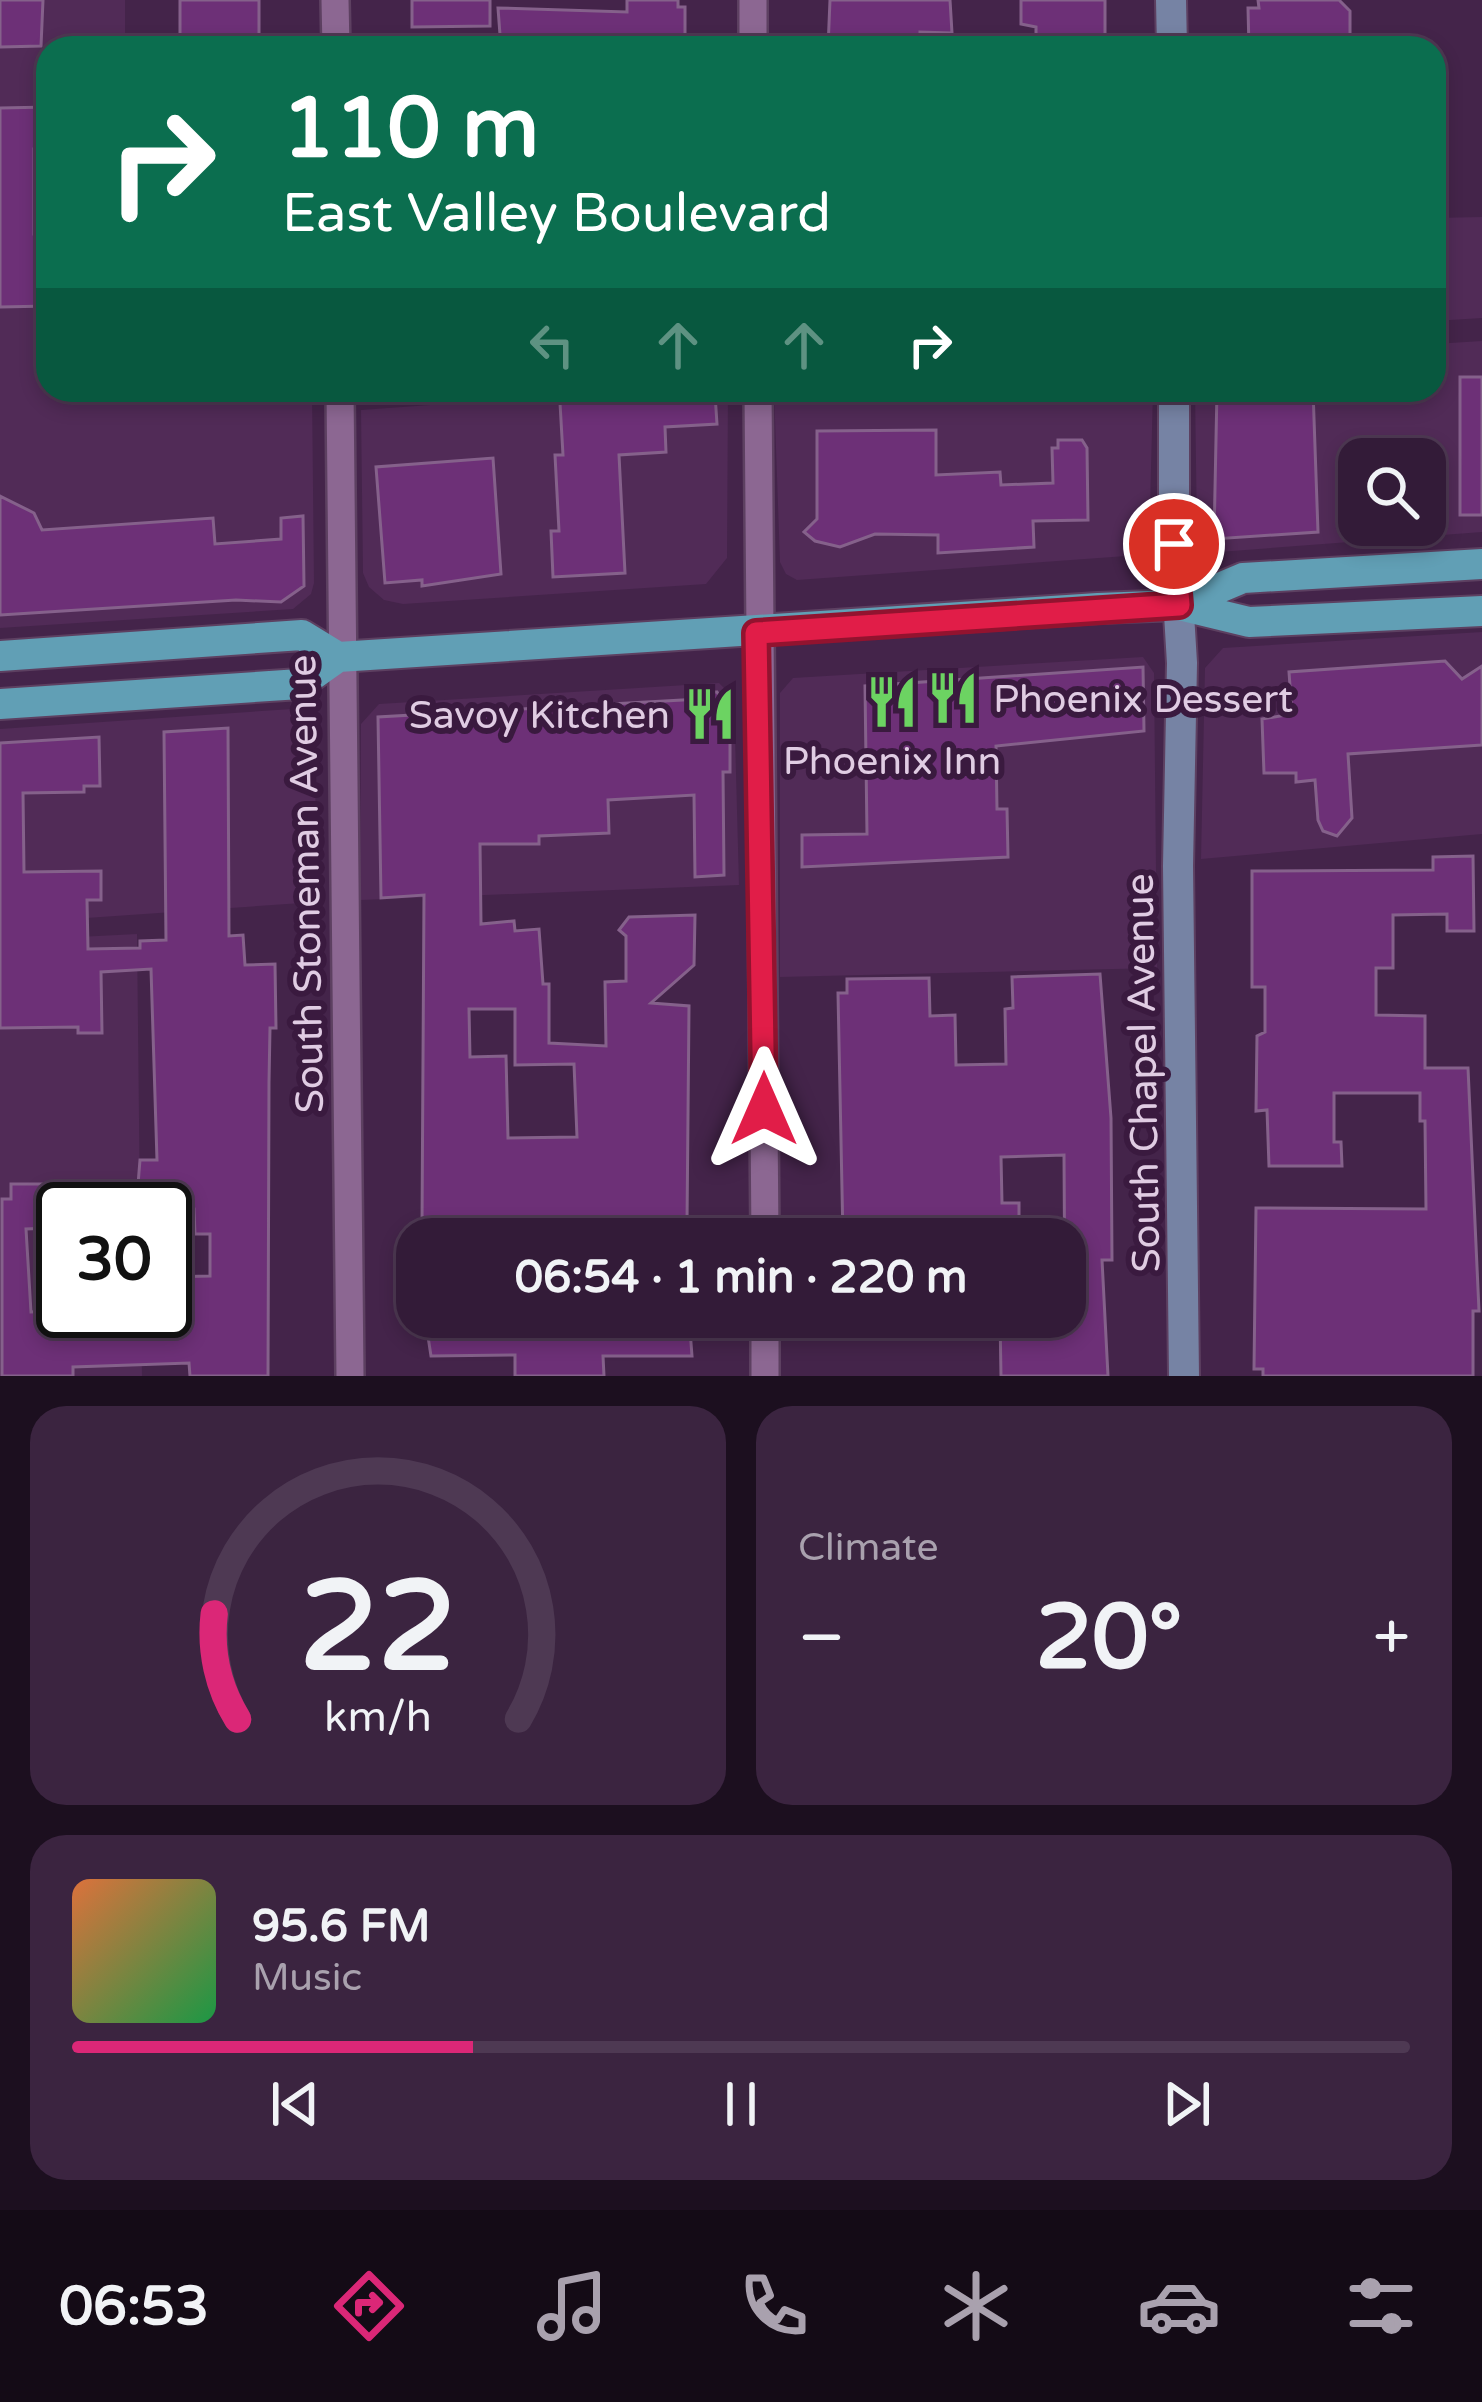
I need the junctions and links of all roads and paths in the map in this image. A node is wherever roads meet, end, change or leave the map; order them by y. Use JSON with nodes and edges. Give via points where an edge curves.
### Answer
{"nodes":[{"id":1,"x":335,"y":0,"type":"edge"},
{"id":2,"x":753,"y":0,"type":"edge"},
{"id":3,"x":1172,"y":0,"type":"edge"},
{"id":4,"x":336,"y":36,"type":"edge"},
{"id":5,"x":753,"y":36,"type":"edge"},
{"id":6,"x":1172,"y":36,"type":"edge"},
{"id":7,"x":340,"y":402,"type":"edge"},
{"id":8,"x":758,"y":402,"type":"edge"},
{"id":9,"x":1174,"y":402,"type":"edge"},
{"id":10,"x":1482,"y":564,"type":"edge"},
{"id":11,"x":1179,"y":605,"type":"junction"},
{"id":12,"x":1482,"y":611,"type":"edge"},
{"id":13,"x":756,"y":633,"type":"junction"},
{"id":14,"x":0,"y":656,"type":"edge"},
{"id":15,"x":338,"y":657,"type":"junction"},
{"id":16,"x":0,"y":704,"type":"edge"},
{"id":17,"x":765,"y":1218,"type":"edge"},
{"id":18,"x":765,"y":1338,"type":"edge"},
{"id":19,"x":350,"y":1376,"type":"edge"},
{"id":20,"x":765,"y":1376,"type":"edge"},
{"id":21,"x":1184,"y":1376,"type":"edge"}],
"edges":[{"from":1,"to":4,"type":"street"},
{"from":2,"to":5,"type":"street"},
{"from":3,"to":6,"type":"street"},
{"from":7,"to":15,"type":"street","name":"South Stoneman Avenue"},
{"from":8,"to":13,"type":"street"},
{"from":9,"to":11,"type":"street","name":"South Chapel Avenue"},
{"from":10,"to":11,"type":"main road","via":[[1244,578]]},
{"from":11,"to":12,"type":"main road","via":[[1249,622]]},
{"from":11,"to":13,"type":"main road"},
{"from":11,"to":21,"type":"street","name":"South Chapel Avenue"},
{"from":13,"to":15,"type":"main road"},
{"from":13,"to":17,"type":"street"},
{"from":14,"to":15,"type":"main road","via":[[302,635]]},
{"from":15,"to":16,"type":"main road","via":[[300,684]]},
{"from":15,"to":19,"type":"street","name":"South Stoneman Avenue"},
{"from":18,"to":20,"type":"street"}]}
